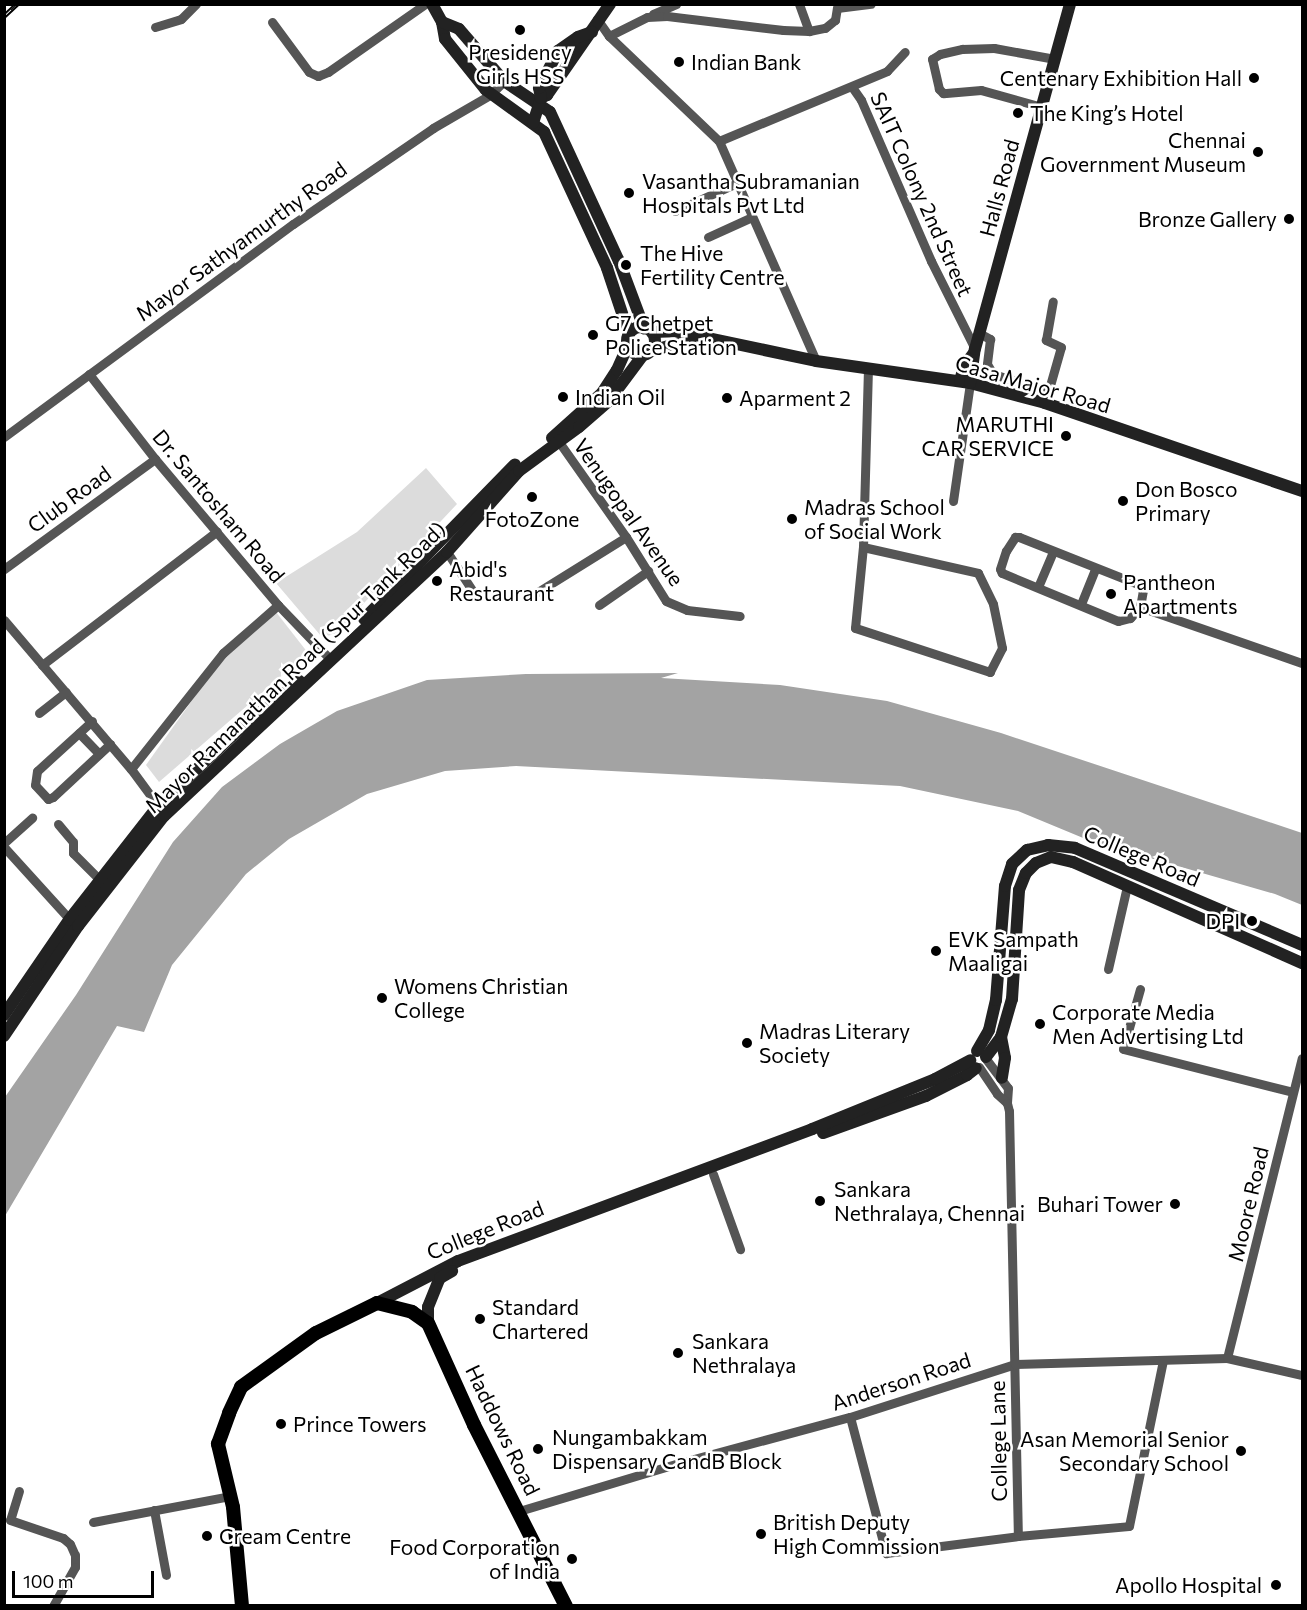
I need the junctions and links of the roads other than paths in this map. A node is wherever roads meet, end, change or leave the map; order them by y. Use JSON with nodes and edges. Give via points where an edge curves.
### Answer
{"nodes":[{"id":1,"x":196,"y":4,"type":"edge"},
{"id":2,"x":424,"y":4,"type":"edge"},
{"id":3,"x":432,"y":4,"type":"edge"},
{"id":4,"x":610,"y":4,"type":"edge"},
{"id":5,"x":676,"y":4,"type":"edge"},
{"id":6,"x":799,"y":4,"type":"edge"},
{"id":7,"x":871,"y":4,"type":"edge"},
{"id":8,"x":1070,"y":4,"type":"edge"},
{"id":9,"x":836,"y":6,"type":"edge"},
{"id":10,"x":647,"y":17,"type":"junction"},
{"id":11,"x":597,"y":20,"type":"junction"},
{"id":12,"x":272,"y":22,"type":"dead end"},
{"id":13,"x":442,"y":22,"type":"junction"},
{"id":14,"x":155,"y":27,"type":"dead end"},
{"id":15,"x":809,"y":31,"type":"junction"},
{"id":16,"x":609,"y":36,"type":"junction"},
{"id":17,"x":905,"y":52,"type":"dead end"},
{"id":18,"x":1055,"y":59,"type":"junction"},
{"id":19,"x":504,"y":81,"type":"junction"},
{"id":20,"x":852,"y":87,"type":"junction"},
{"id":21,"x":490,"y":95,"type":"junction"},
{"id":22,"x":541,"y":101,"type":"junction"},
{"id":23,"x":1042,"y":107,"type":"junction"},
{"id":24,"x":533,"y":123,"type":"junction"},
{"id":25,"x":718,"y":141,"type":"junction"},
{"id":26,"x":737,"y":183,"type":"junction"},
{"id":27,"x":675,"y":211,"type":"dead end"},
{"id":28,"x":752,"y":217,"type":"junction"},
{"id":29,"x":708,"y":237,"type":"dead end"},
{"id":30,"x":1053,"y":302,"type":"dead end"},
{"id":31,"x":648,"y":330,"type":"junction"},
{"id":32,"x":980,"y":333,"type":"junction"},
{"id":33,"x":697,"y":338,"type":"junction"},
{"id":34,"x":628,"y":339,"type":"junction"},
{"id":35,"x":974,"y":352,"type":"junction"},
{"id":36,"x":647,"y":353,"type":"junction"},
{"id":37,"x":816,"y":362,"type":"junction"},
{"id":38,"x":868,"y":369,"type":"junction"},
{"id":39,"x":89,"y":374,"type":"junction"},
{"id":40,"x":965,"y":382,"type":"junction"},
{"id":41,"x":990,"y":388,"type":"junction"},
{"id":42,"x":1047,"y":397,"type":"junction"},
{"id":43,"x":4,"y":437,"type":"edge"},
{"id":44,"x":559,"y":442,"type":"junction"},
{"id":45,"x":155,"y":459,"type":"junction"},
{"id":46,"x":1302,"y":491,"type":"edge"},
{"id":47,"x":953,"y":501,"type":"dead end"},
{"id":48,"x":217,"y":531,"type":"junction"},
{"id":49,"x":626,"y":537,"type":"junction"},
{"id":50,"x":863,"y":547,"type":"junction"},
{"id":51,"x":447,"y":552,"type":"junction"},
{"id":52,"x":1053,"y":552,"type":"junction"},
{"id":53,"x":4,"y":569,"type":"edge"},
{"id":54,"x":1095,"y":569,"type":"junction"},
{"id":55,"x":648,"y":571,"type":"junction"},
{"id":56,"x":1038,"y":587,"type":"junction"},
{"id":57,"x":474,"y":593,"type":"dead end"},
{"id":58,"x":536,"y":593,"type":"dead end"},
{"id":59,"x":1081,"y":604,"type":"junction"},
{"id":60,"x":278,"y":605,"type":"junction"},
{"id":61,"x":599,"y":605,"type":"dead end"},
{"id":62,"x":1140,"y":607,"type":"junction"},
{"id":63,"x":741,"y":616,"type":"dead end"},
{"id":64,"x":4,"y":620,"type":"edge"},
{"id":65,"x":328,"y":657,"type":"junction"},
{"id":66,"x":1302,"y":663,"type":"edge"},
{"id":67,"x":42,"y":665,"type":"junction"},
{"id":68,"x":66,"y":692,"type":"junction"},
{"id":69,"x":39,"y":714,"type":"dead end"},
{"id":70,"x":92,"y":721,"type":"junction"},
{"id":71,"x":79,"y":733,"type":"junction"},
{"id":72,"x":110,"y":744,"type":"junction"},
{"id":73,"x":99,"y":754,"type":"junction"},
{"id":74,"x":131,"y":769,"type":"junction"},
{"id":75,"x":162,"y":810,"type":"junction"},
{"id":76,"x":32,"y":818,"type":"dead end"},
{"id":77,"x":58,"y":824,"type":"dead end"},
{"id":78,"x":4,"y":845,"type":"edge"},
{"id":79,"x":100,"y":880,"type":"junction"},
{"id":80,"x":1127,"y":886,"type":"junction"},
{"id":81,"x":74,"y":923,"type":"junction"},
{"id":82,"x":1302,"y":945,"type":"edge"},
{"id":83,"x":1302,"y":963,"type":"edge"},
{"id":84,"x":1108,"y":969,"type":"dead end"},
{"id":85,"x":1140,"y":989,"type":"dead end"},
{"id":86,"x":4,"y":1015,"type":"edge"},
{"id":87,"x":4,"y":1036,"type":"edge"},
{"id":88,"x":1001,"y":1036,"type":"junction"},
{"id":89,"x":1302,"y":1058,"type":"edge"},
{"id":90,"x":979,"y":1060,"type":"junction"},
{"id":91,"x":1002,"y":1078,"type":"junction"},
{"id":92,"x":1293,"y":1092,"type":"junction"},
{"id":93,"x":1007,"y":1103,"type":"junction"},
{"id":94,"x":713,"y":1174,"type":"junction"},
{"id":95,"x":740,"y":1250,"type":"dead end"},
{"id":96,"x":377,"y":1303,"type":"junction"},
{"id":97,"x":428,"y":1323,"type":"junction"},
{"id":98,"x":1227,"y":1358,"type":"junction"},
{"id":99,"x":1163,"y":1360,"type":"junction"},
{"id":100,"x":1014,"y":1364,"type":"junction"},
{"id":101,"x":1302,"y":1375,"type":"edge"},
{"id":102,"x":850,"y":1417,"type":"junction"},
{"id":103,"x":19,"y":1491,"type":"dead end"},
{"id":104,"x":230,"y":1496,"type":"junction"},
{"id":105,"x":154,"y":1510,"type":"junction"},
{"id":106,"x":519,"y":1511,"type":"junction"},
{"id":107,"x":7,"y":1519,"type":"edge"},
{"id":108,"x":93,"y":1522,"type":"dead end"},
{"id":109,"x":1018,"y":1536,"type":"junction"},
{"id":110,"x":166,"y":1575,"type":"dead end"},
{"id":111,"x":53,"y":1605,"type":"edge"},
{"id":112,"x":242,"y":1605,"type":"edge"},
{"id":113,"x":566,"y":1605,"type":"edge"}],
"edges":[{"from":1,"to":14,"type":"street","via":[[181,19]]},
{"from":2,"to":12,"type":"street","via":[[318,76],[309,72]]},
{"from":3,"to":13,"type":"main road"},
{"from":4,"to":11,"type":"main road"},
{"from":5,"to":10,"type":"street"},
{"from":6,"to":15,"type":"street"},
{"from":7,"to":9,"type":"street"},
{"from":8,"to":18,"type":"main road","name":"Halls Road"},
{"from":9,"to":15,"type":"street","via":[[835,20],[825,28]]},
{"from":10,"to":15,"type":"street"},
{"from":10,"to":16,"type":"street"},
{"from":11,"to":16,"type":"street"},
{"from":11,"to":22,"type":"main road","via":[[592,32],[558,51],[538,88]]},
{"from":13,"to":19,"type":"main road","via":[[459,29]]},
{"from":13,"to":21,"type":"main road","via":[[445,39]]},
{"from":16,"to":25,"type":"street"},
{"from":17,"to":20,"type":"street","via":[[887,71]]},
{"from":18,"to":23,"type":"main road","name":"Halls Road"},
{"from":18,"to":23,"type":"street","via":[[994,48],[962,49],[932,59],[943,93],[981,90]]},
{"from":19,"to":21,"type":"street","name":"Mayor Sathyamurthy Road"},
{"from":19,"to":22,"type":"main road"},
{"from":20,"to":25,"type":"street","name":"SAIT Colony 2nd Street"},
{"from":20,"to":35,"type":"street","name":"SAIT Colony 2nd Street"},
{"from":21,"to":24,"type":"main road"},
{"from":21,"to":39,"type":"street","name":"Mayor Sathyamurthy Road","via":[[433,128],[293,224]]},
{"from":22,"to":24,"type":"main road"},
{"from":22,"to":31,"type":"main road","via":[[556,123]]},
{"from":23,"to":32,"type":"main road","name":"Halls Road"},
{"from":24,"to":34,"type":"main road","via":[[544,132],[607,267]]},
{"from":25,"to":26,"type":"street"},
{"from":26,"to":27,"type":"street"},
{"from":26,"to":28,"type":"street"},
{"from":28,"to":29,"type":"street"},
{"from":28,"to":37,"type":"street"},
{"from":30,"to":42,"type":"street","via":[[1046,340],[1061,347]]},
{"from":31,"to":33,"type":"main road","name":"Casa Major Road","via":[[675,331]]},
{"from":31,"to":34,"type":"main road","via":[[636,328]]},
{"from":31,"to":36,"type":"main road","via":[[655,344]]},
{"from":32,"to":35,"type":"main road","name":"Halls Road"},
{"from":32,"to":42,"type":"street","via":[[990,339],[987,364],[993,374]]},
{"from":33,"to":36,"type":"main road"},
{"from":33,"to":37,"type":"main road","name":"Casa Major Road"},
{"from":34,"to":36,"type":"main road","via":[[632,352]]},
{"from":34,"to":65,"type":"main road","name":"Mayor Ramanathan Road (Spur Tank Road)","via":[[610,382],[592,403],[554,437],[511,467]]},
{"from":35,"to":40,"type":"main road","name":"Halls Road"},
{"from":35,"to":41,"type":"main road","via":[[976,367]]},
{"from":36,"to":44,"type":"main road","name":"Mayor Ramanathan Road (Spur Tank Road)","via":[[608,402]]},
{"from":37,"to":38,"type":"main road","name":"Casa Major Road"},
{"from":38,"to":40,"type":"main road","name":"Casa Major Road"},
{"from":38,"to":50,"type":"street"},
{"from":39,"to":43,"type":"street","name":"Mayor Sathyamurthy Road"},
{"from":39,"to":45,"type":"street","name":"Dr. Santosham Road"},
{"from":40,"to":41,"type":"main road","name":"Casa Major Road"},
{"from":40,"to":47,"type":"street"},
{"from":41,"to":42,"type":"main road","name":"Casa Major Road"},
{"from":42,"to":46,"type":"main road","name":"Casa Major Road"},
{"from":44,"to":49,"type":"street","name":"Venugopal Avenue"},
{"from":44,"to":51,"type":"main road","name":"Mayor Ramanathan Road (Spur Tank Road)","via":[[519,471]]},
{"from":45,"to":48,"type":"street","name":"Dr. Santosham Road"},
{"from":45,"to":53,"type":"street","name":"Club Road"},
{"from":48,"to":60,"type":"street","name":"Dr. Santosham Road"},
{"from":48,"to":67,"type":"street"},
{"from":49,"to":55,"type":"street","name":"Venugopal Avenue"},
{"from":49,"to":58,"type":"street"},
{"from":50,"to":50,"type":"street","via":[[978,573],[993,604],[1002,648],[990,672],[855,628]]},
{"from":51,"to":57,"type":"street"},
{"from":51,"to":75,"type":"main road","name":"Mayor Ramanathan Road (Spur Tank Road)"},
{"from":52,"to":54,"type":"street"},
{"from":52,"to":56,"type":"street"},
{"from":52,"to":56,"type":"street","via":[[1015,537],[1006,551],[1002,573]]},
{"from":54,"to":59,"type":"street"},
{"from":54,"to":62,"type":"street","via":[[1140,586]]},
{"from":55,"to":61,"type":"street"},
{"from":55,"to":63,"type":"street","name":"Venugopal Avenue","via":[[666,601],[687,610]]},
{"from":56,"to":59,"type":"street"},
{"from":59,"to":62,"type":"street","via":[[1122,621]]},
{"from":60,"to":65,"type":"street","name":"Dr. Santosham Road"},
{"from":60,"to":74,"type":"street","via":[[223,653]]},
{"from":62,"to":66,"type":"street"},
{"from":64,"to":67,"type":"street"},
{"from":65,"to":75,"type":"main road","name":"Mayor Ramanathan Road (Spur Tank Road)","via":[[232,736]]},
{"from":67,"to":68,"type":"street"},
{"from":68,"to":69,"type":"street"},
{"from":68,"to":70,"type":"street"},
{"from":70,"to":71,"type":"street"},
{"from":70,"to":72,"type":"street"},
{"from":71,"to":73,"type":"street"},
{"from":71,"to":73,"type":"street","via":[[37,771],[35,785],[44,796],[48,799],[58,793]]},
{"from":72,"to":73,"type":"street"},
{"from":72,"to":74,"type":"street"},
{"from":74,"to":75,"type":"street"},
{"from":75,"to":79,"type":"main road","name":"Mayor Ramanathan Road (Spur Tank Road)"},
{"from":75,"to":81,"type":"main road","name":"Mayor Ramanathan Road (Spur Tank Road)"},
{"from":76,"to":78,"type":"street"},
{"from":77,"to":79,"type":"street","via":[[73,842],[74,853]]},
{"from":78,"to":81,"type":"street"},
{"from":79,"to":81,"type":"main road","name":"Mayor Ramanathan Road (Spur Tank Road)"},
{"from":80,"to":83,"type":"main road","name":"College Road"},
{"from":80,"to":84,"type":"street"},
{"from":80,"to":88,"type":"main road","name":"College Road","via":[[1073,862],[1051,857],[1036,863],[1026,873],[1019,890],[1012,999]]},
{"from":81,"to":86,"type":"main road","name":"Mayor Ramanathan Road (Spur Tank Road)"},
{"from":81,"to":87,"type":"main road","name":"Mayor Ramanathan Road (Spur Tank Road)"},
{"from":82,"to":90,"type":"main road","name":"College Road","via":[[1075,848],[1048,845],[1027,850],[1012,864],[1005,886],[996,1000]]},
{"from":85,"to":92,"type":"street","via":[[1123,1049]]},
{"from":88,"to":90,"type":"main road","name":"College Road"},
{"from":88,"to":91,"type":"main road","via":[[1005,1058]]},
{"from":89,"to":92,"type":"street","name":"Moore Road"},
{"from":90,"to":91,"type":"street"},
{"from":90,"to":93,"type":"street"},
{"from":90,"to":94,"type":"main road","name":"College Road","via":[[967,1075],[926,1096]]},
{"from":90,"to":96,"type":"main road","name":"College Road","via":[[812,1130],[458,1261]]},
{"from":91,"to":93,"type":"street","name":"College Lane","via":[[1008,1088]]},
{"from":92,"to":98,"type":"street","name":"Moore Road"},
{"from":93,"to":100,"type":"street","name":"College Lane"},
{"from":94,"to":95,"type":"street"},
{"from":94,"to":97,"type":"main road","name":"College Road","via":[[460,1267],[440,1278],[428,1307]]},
{"from":96,"to":97,"type":"main road","via":[[412,1312]]},
{"from":96,"to":104,"type":"main road","name":"College Road","via":[[316,1333],[241,1387],[218,1444]]},
{"from":97,"to":106,"type":"main road","name":"Haddows Road","via":[[474,1425]]},
{"from":98,"to":99,"type":"street","name":"Anderson Road"},
{"from":98,"to":101,"type":"street","name":"Anderson Road"},
{"from":99,"to":100,"type":"street","name":"Anderson Road"},
{"from":99,"to":109,"type":"street","via":[[1129,1526]]},
{"from":100,"to":102,"type":"street","name":"Anderson Road"},
{"from":100,"to":109,"type":"street","name":"College Lane"},
{"from":102,"to":106,"type":"street","name":"Anderson Road"},
{"from":102,"to":109,"type":"street","via":[[886,1553]]},
{"from":103,"to":107,"type":"street"},
{"from":104,"to":105,"type":"street"},
{"from":104,"to":112,"type":"main road","name":"College Road"},
{"from":105,"to":108,"type":"street"},
{"from":105,"to":110,"type":"street"},
{"from":106,"to":113,"type":"main road","name":"Haddows Road"},
{"from":107,"to":111,"type":"street","via":[[70,1544],[75,1567]]}]}
